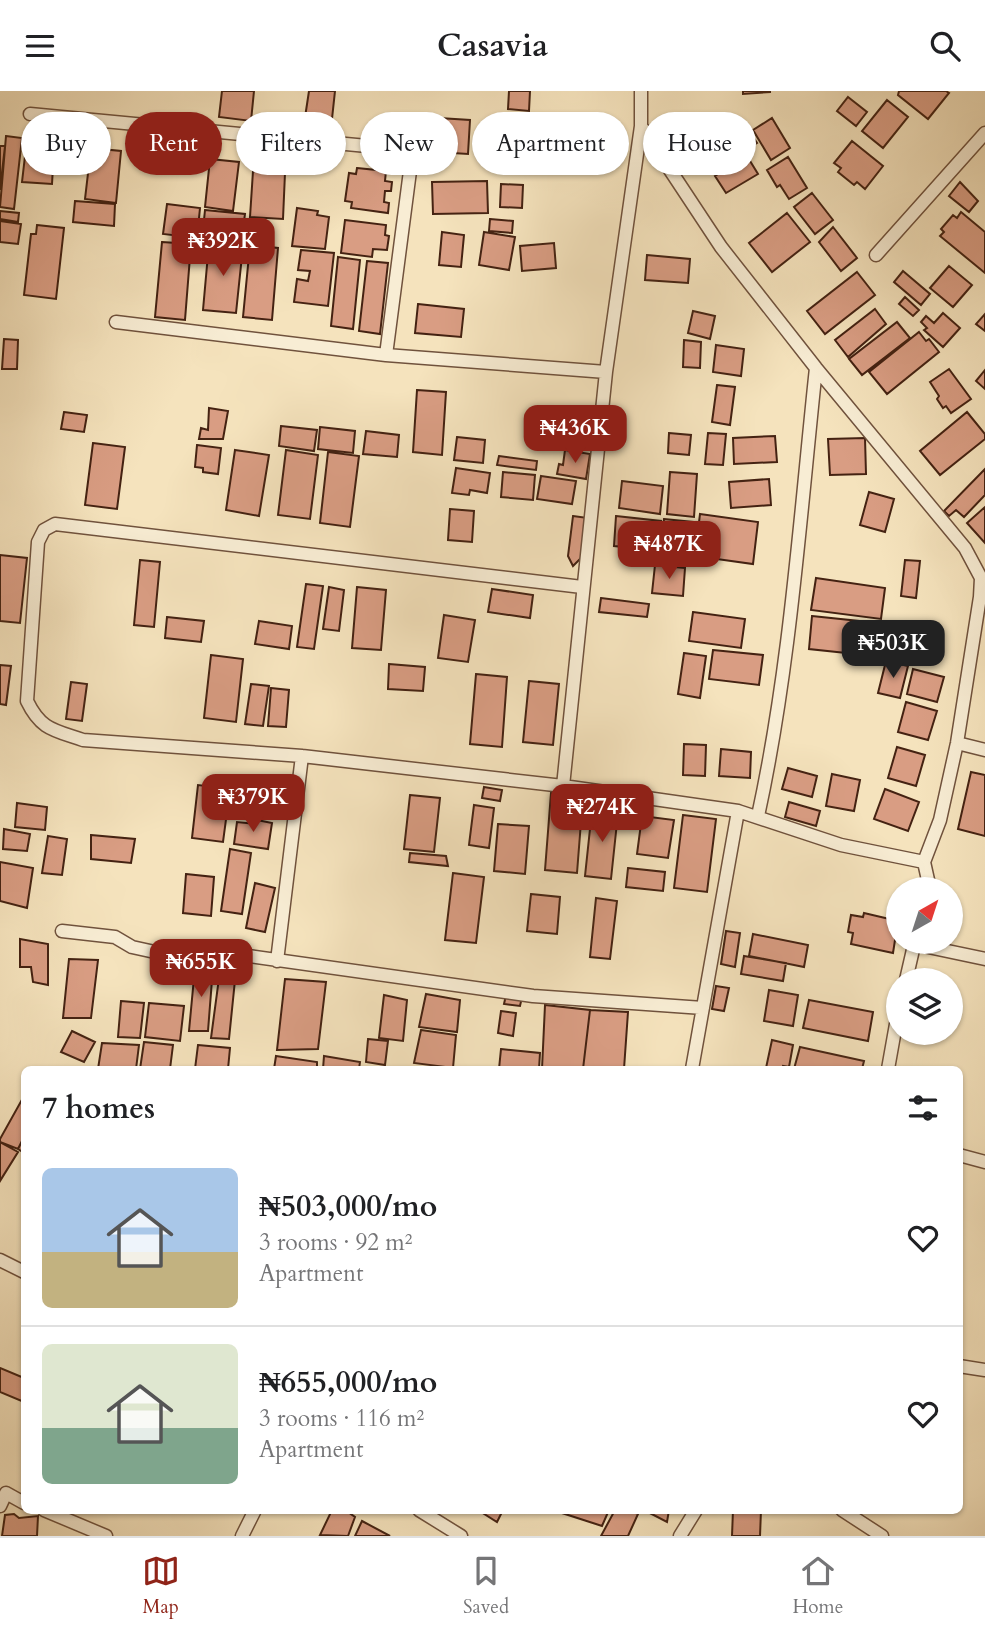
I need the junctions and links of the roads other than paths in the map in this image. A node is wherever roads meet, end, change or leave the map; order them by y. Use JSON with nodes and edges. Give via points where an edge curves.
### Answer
{"nodes":[{"id":1,"x":641,"y":91,"type":"edge"},
{"id":2,"x":111,"y":122,"type":"edge"},
{"id":3,"x":641,"y":126,"type":"junction"},
{"id":4,"x":985,"y":133,"type":"edge"},
{"id":5,"x":876,"y":255,"type":"dead end"},
{"id":6,"x":116,"y":322,"type":"dead end"},
{"id":7,"x":386,"y":355,"type":"junction"},
{"id":8,"x":816,"y":368,"type":"junction"},
{"id":9,"x":606,"y":372,"type":"junction"},
{"id":10,"x":582,"y":587,"type":"junction"},
{"id":11,"x":957,"y":743,"type":"junction"},
{"id":12,"x":985,"y":750,"type":"edge"},
{"id":13,"x":302,"y":755,"type":"junction"},
{"id":14,"x":563,"y":786,"type":"junction"},
{"id":15,"x":738,"y":811,"type":"junction"},
{"id":16,"x":758,"y":816,"type":"junction"},
{"id":17,"x":924,"y":862,"type":"junction"},
{"id":18,"x":927,"y":877,"type":"edge"},
{"id":19,"x":62,"y":931,"type":"dead end"},
{"id":20,"x":963,"y":954,"type":"edge"},
{"id":21,"x":985,"y":959,"type":"edge"},
{"id":22,"x":277,"y":961,"type":"junction"},
{"id":23,"x":704,"y":1008,"type":"junction"},
{"id":24,"x":892,"y":1045,"type":"edge"},
{"id":25,"x":693,"y":1066,"type":"edge"},
{"id":26,"x":889,"y":1066,"type":"edge"},
{"id":27,"x":963,"y":1156,"type":"edge"},
{"id":28,"x":985,"y":1162,"type":"edge"},
{"id":29,"x":0,"y":1260,"type":"edge"},
{"id":30,"x":21,"y":1270,"type":"edge"},
{"id":31,"x":963,"y":1367,"type":"edge"},
{"id":32,"x":985,"y":1370,"type":"edge"},
{"id":33,"x":3,"y":1491,"type":"edge"},
{"id":34,"x":21,"y":1501,"type":"edge"},
{"id":35,"x":0,"y":1506,"type":"edge"},
{"id":36,"x":54,"y":1514,"type":"edge"},
{"id":37,"x":254,"y":1514,"type":"edge"},
{"id":38,"x":425,"y":1514,"type":"edge"},
{"id":39,"x":693,"y":1514,"type":"edge"},
{"id":40,"x":848,"y":1514,"type":"edge"},
{"id":41,"x":106,"y":1536,"type":"edge"},
{"id":42,"x":242,"y":1536,"type":"edge"},
{"id":43,"x":460,"y":1536,"type":"edge"},
{"id":44,"x":680,"y":1536,"type":"edge"},
{"id":45,"x":882,"y":1536,"type":"edge"}],
"edges":[{"from":1,"to":3,"type":"street"},
{"from":2,"to":7,"type":"street","via":[[368,146],[406,157],[410,171]]},
{"from":3,"to":8,"type":"street","via":[[721,247]]},
{"from":3,"to":9,"type":"street"},
{"from":4,"to":5,"type":"street"},
{"from":6,"to":7,"type":"street"},
{"from":7,"to":9,"type":"street"},
{"from":8,"to":11,"type":"street","via":[[965,548],[981,578]]},
{"from":8,"to":16,"type":"street","via":[[782,681]]},
{"from":9,"to":10,"type":"street"},
{"from":10,"to":13,"type":"street","via":[[55,524],[44,530],[38,543],[27,701],[36,720],[83,740]]},
{"from":10,"to":14,"type":"street"},
{"from":11,"to":12,"type":"street"},
{"from":11,"to":17,"type":"street","via":[[940,820]]},
{"from":13,"to":14,"type":"street"},
{"from":13,"to":22,"type":"street"},
{"from":14,"to":15,"type":"street"},
{"from":15,"to":16,"type":"street"},
{"from":15,"to":23,"type":"street"},
{"from":16,"to":17,"type":"street","via":[[841,845]]},
{"from":17,"to":18,"type":"street"},
{"from":19,"to":22,"type":"street","via":[[115,937],[132,947],[173,956],[199,949]]},
{"from":20,"to":21,"type":"street"},
{"from":22,"to":23,"type":"street","via":[[533,996]]},
{"from":23,"to":25,"type":"street"},
{"from":24,"to":26,"type":"street"},
{"from":27,"to":28,"type":"street"},
{"from":29,"to":30,"type":"street"},
{"from":31,"to":32,"type":"street"},
{"from":33,"to":34,"type":"street"},
{"from":33,"to":35,"type":"street"},
{"from":36,"to":41,"type":"street"},
{"from":37,"to":42,"type":"street"},
{"from":38,"to":43,"type":"street"},
{"from":39,"to":44,"type":"street"},
{"from":40,"to":45,"type":"street"}]}
